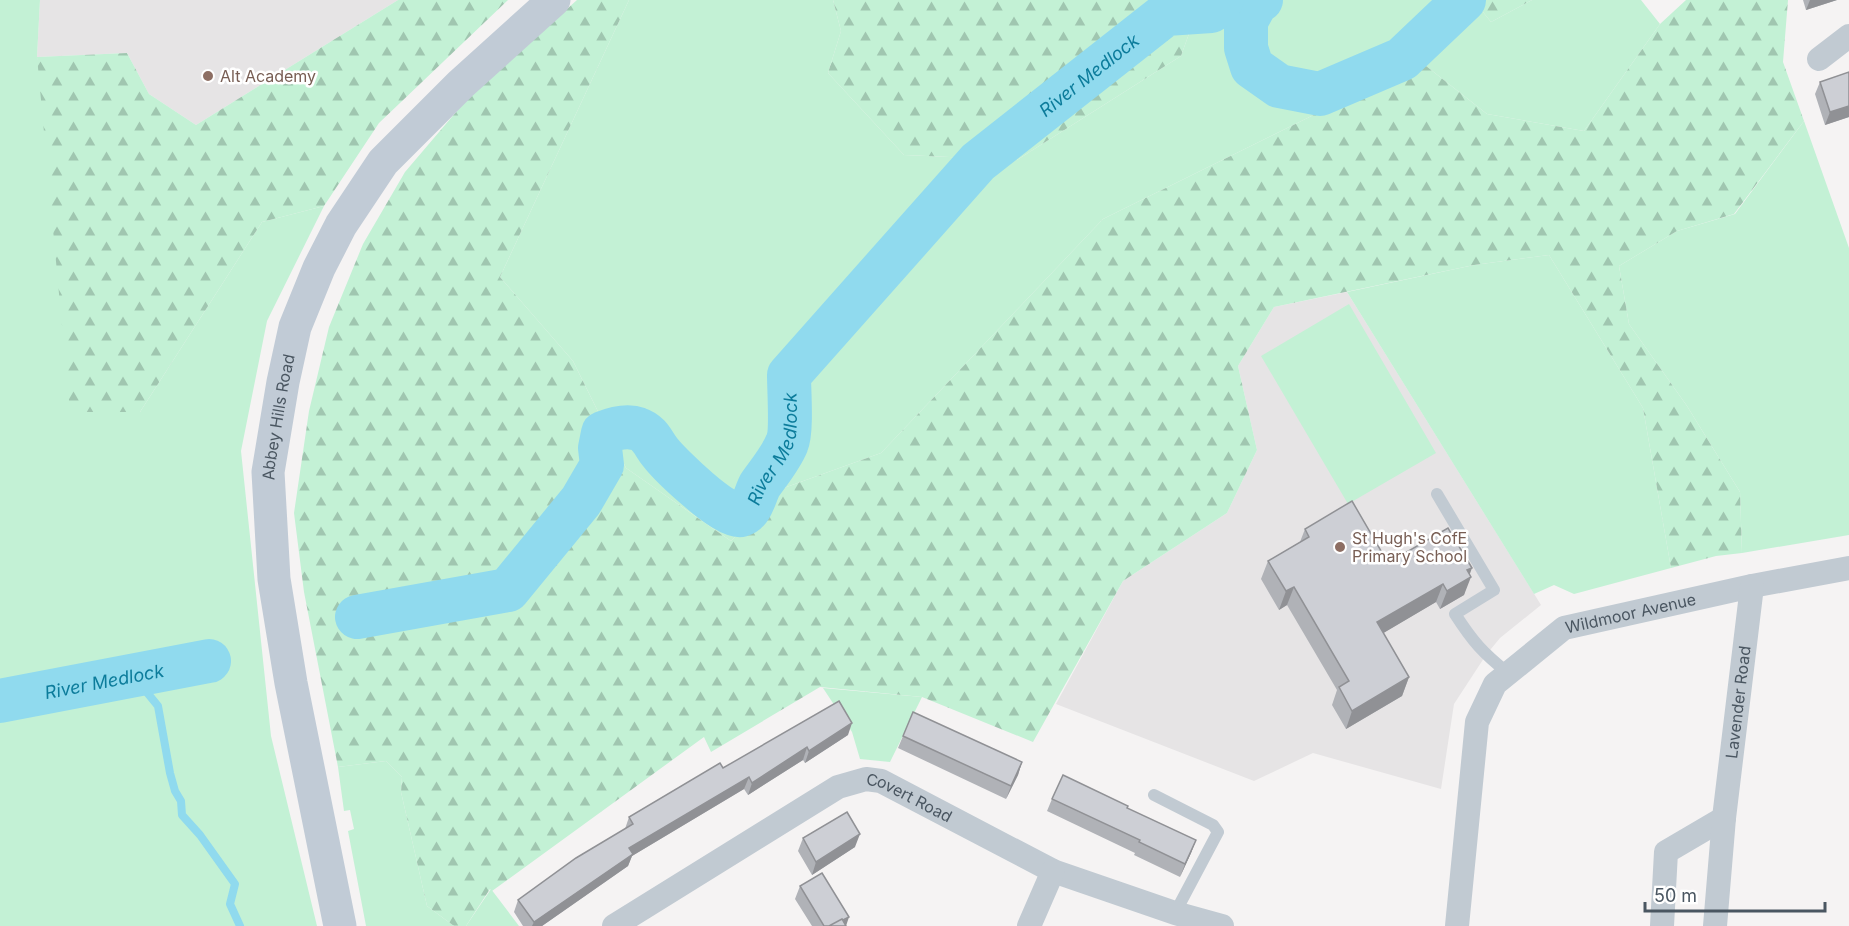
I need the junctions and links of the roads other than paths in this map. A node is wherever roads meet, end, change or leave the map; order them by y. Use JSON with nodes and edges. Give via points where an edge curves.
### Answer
{"nodes":[{"id":1,"x":554,"y":0,"type":"edge"},
{"id":2,"x":1849,"y":36,"type":"edge"},
{"id":3,"x":1819,"y":59,"type":"dead end"},
{"id":4,"x":1437,"y":494,"type":"dead end"},
{"id":5,"x":1849,"y":568,"type":"edge"},
{"id":6,"x":1752,"y":586,"type":"junction"},
{"id":7,"x":1508,"y":673,"type":"junction"},
{"id":8,"x":1154,"y":795,"type":"dead end"},
{"id":9,"x":1725,"y":818,"type":"junction"},
{"id":10,"x":1053,"y":871,"type":"junction"},
{"id":11,"x":1175,"y":913,"type":"junction"},
{"id":12,"x":340,"y":926,"type":"edge"},
{"id":13,"x":614,"y":926,"type":"edge"},
{"id":14,"x":1029,"y":926,"type":"edge"},
{"id":15,"x":1222,"y":926,"type":"edge"},
{"id":16,"x":1457,"y":926,"type":"edge"},
{"id":17,"x":1662,"y":926,"type":"edge"},
{"id":18,"x":1715,"y":926,"type":"edge"}],
"edges":[{"from":1,"to":12,"type":"main road","name":"Abbey Hills Road","via":[[383,162],[341,225],[293,338],[268,472],[274,579]]},
{"from":2,"to":3,"type":"street"},
{"from":4,"to":7,"type":"lane","via":[[1494,590],[1455,614],[1472,640]]},
{"from":5,"to":6,"type":"street","name":"Wildmoor Avenue"},
{"from":6,"to":7,"type":"street","name":"Wildmoor Avenue","via":[[1564,628]]},
{"from":6,"to":9,"type":"street","name":"Lavender Road"},
{"from":7,"to":16,"type":"street","name":"Wildmoor Avenue","via":[[1495,684],[1477,722]]},
{"from":8,"to":11,"type":"lane","via":[[1213,825],[1218,832]]},
{"from":9,"to":17,"type":"street","via":[[1666,852]]},
{"from":9,"to":18,"type":"street","name":"Lavender Road"},
{"from":10,"to":11,"type":"street","name":"Covert Road"},
{"from":10,"to":13,"type":"street","name":"Covert Road","via":[[881,781],[866,779],[838,787]]},
{"from":10,"to":14,"type":"street"},
{"from":11,"to":15,"type":"street","name":"Covert Road"}]}
